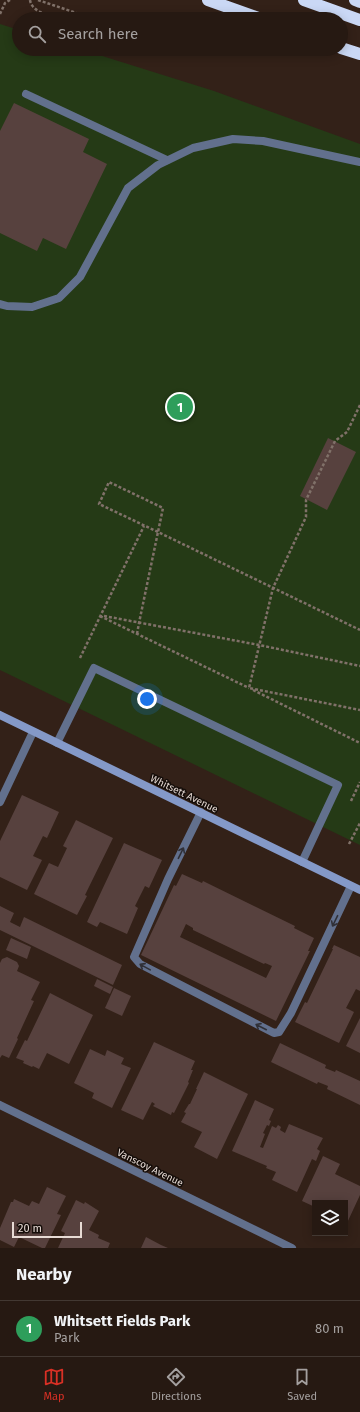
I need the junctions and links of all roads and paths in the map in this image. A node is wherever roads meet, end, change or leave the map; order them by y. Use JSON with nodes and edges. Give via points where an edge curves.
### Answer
{"nodes":[{"id":1,"x":10,"y":0,"type":"edge"},
{"id":2,"x":30,"y":0,"type":"edge"},
{"id":3,"x":38,"y":0,"type":"edge"},
{"id":4,"x":208,"y":0,"type":"edge"},
{"id":5,"x":304,"y":0,"type":"edge"},
{"id":6,"x":355,"y":0,"type":"edge"},
{"id":7,"x":360,"y":2,"type":"edge"},
{"id":8,"x":40,"y":12,"type":"edge"},
{"id":9,"x":73,"y":12,"type":"edge"},
{"id":10,"x":241,"y":12,"type":"edge"},
{"id":11,"x":338,"y":12,"type":"edge"},
{"id":12,"x":0,"y":14,"type":"edge"},
{"id":13,"x":348,"y":16,"type":"edge"},
{"id":14,"x":360,"y":20,"type":"edge"},
{"id":15,"x":348,"y":50,"type":"edge"},
{"id":16,"x":360,"y":54,"type":"edge"},
{"id":17,"x":26,"y":94,"type":"dead end"},
{"id":18,"x":167,"y":160,"type":"junction"},
{"id":19,"x":360,"y":162,"type":"edge"},
{"id":20,"x":0,"y":304,"type":"edge"},
{"id":21,"x":360,"y":405,"type":"edge"},
{"id":22,"x":144,"y":526,"type":"junction"},
{"id":23,"x":158,"y":532,"type":"junction"},
{"id":24,"x":272,"y":588,"type":"junction"},
{"id":25,"x":100,"y":616,"type":"junction"},
{"id":26,"x":139,"y":623,"type":"junction"},
{"id":27,"x":360,"y":630,"type":"edge"},
{"id":28,"x":137,"y":634,"type":"junction"},
{"id":29,"x":259,"y":645,"type":"junction"},
{"id":30,"x":80,"y":658,"type":"dead end"},
{"id":31,"x":360,"y":666,"type":"edge"},
{"id":32,"x":249,"y":688,"type":"junction"},
{"id":33,"x":360,"y":710,"type":"edge"},
{"id":34,"x":0,"y":715,"type":"edge"},
{"id":35,"x":33,"y":732,"type":"junction"},
{"id":36,"x":57,"y":743,"type":"junction"},
{"id":37,"x":360,"y":743,"type":"edge"},
{"id":38,"x":0,"y":802,"type":"edge"},
{"id":39,"x":200,"y":812,"type":"junction"},
{"id":40,"x":360,"y":823,"type":"edge"},
{"id":41,"x":349,"y":844,"type":"dead end"},
{"id":42,"x":302,"y":862,"type":"junction"},
{"id":43,"x":351,"y":886,"type":"junction"},
{"id":44,"x":360,"y":890,"type":"edge"},
{"id":45,"x":0,"y":1105,"type":"edge"},
{"id":46,"x":292,"y":1248,"type":"edge"}],
"edges":[{"from":1,"to":12,"type":"path"},
{"from":2,"to":8,"type":"path"},
{"from":3,"to":9,"type":"path"},
{"from":4,"to":10,"type":"highway"},
{"from":5,"to":11,"type":"highway"},
{"from":6,"to":7,"type":"highway"},
{"from":13,"to":14,"type":"highway"},
{"from":15,"to":16,"type":"highway"},
{"from":17,"to":18,"type":"street"},
{"from":18,"to":19,"type":"street","via":[[192,148],[233,140],[263,141]]},
{"from":18,"to":20,"type":"street","via":[[128,188],[80,277],[58,298],[32,307]]},
{"from":21,"to":24,"type":"path","via":[[347,432],[335,441],[306,500],[306,517]]},
{"from":22,"to":23,"type":"path"},
{"from":22,"to":23,"type":"path","via":[[99,504],[109,482],[163,508]]},
{"from":22,"to":25,"type":"path"},
{"from":23,"to":24,"type":"path"},
{"from":23,"to":26,"type":"path"},
{"from":24,"to":27,"type":"path"},
{"from":24,"to":29,"type":"path"},
{"from":25,"to":26,"type":"path"},
{"from":25,"to":28,"type":"path"},
{"from":25,"to":30,"type":"path"},
{"from":26,"to":28,"type":"path"},
{"from":26,"to":29,"type":"path"},
{"from":28,"to":32,"type":"path"},
{"from":29,"to":31,"type":"path"},
{"from":29,"to":32,"type":"path"},
{"from":32,"to":33,"type":"path"},
{"from":32,"to":37,"type":"path"},
{"from":34,"to":35,"type":"main road","name":"Whitsett Avenue"},
{"from":35,"to":36,"type":"main road","name":"Whitsett Avenue"},
{"from":35,"to":38,"type":"street"},
{"from":36,"to":39,"type":"main road","name":"Whitsett Avenue"},
{"from":36,"to":42,"type":"street","via":[[94,668],[331,782],[338,786]]},
{"from":39,"to":42,"type":"main road","name":"Whitsett Avenue"},
{"from":43,"to":39,"type":"street","one_way":true,"via":[[291,1013],[279,1032],[274,1033],[140,964],[134,957]]},
{"from":40,"to":41,"type":"path"},
{"from":42,"to":43,"type":"main road","name":"Whitsett Avenue"},
{"from":43,"to":44,"type":"main road","name":"Whitsett Avenue"},
{"from":45,"to":46,"type":"street","name":"Vanscoy Avenue"}]}
